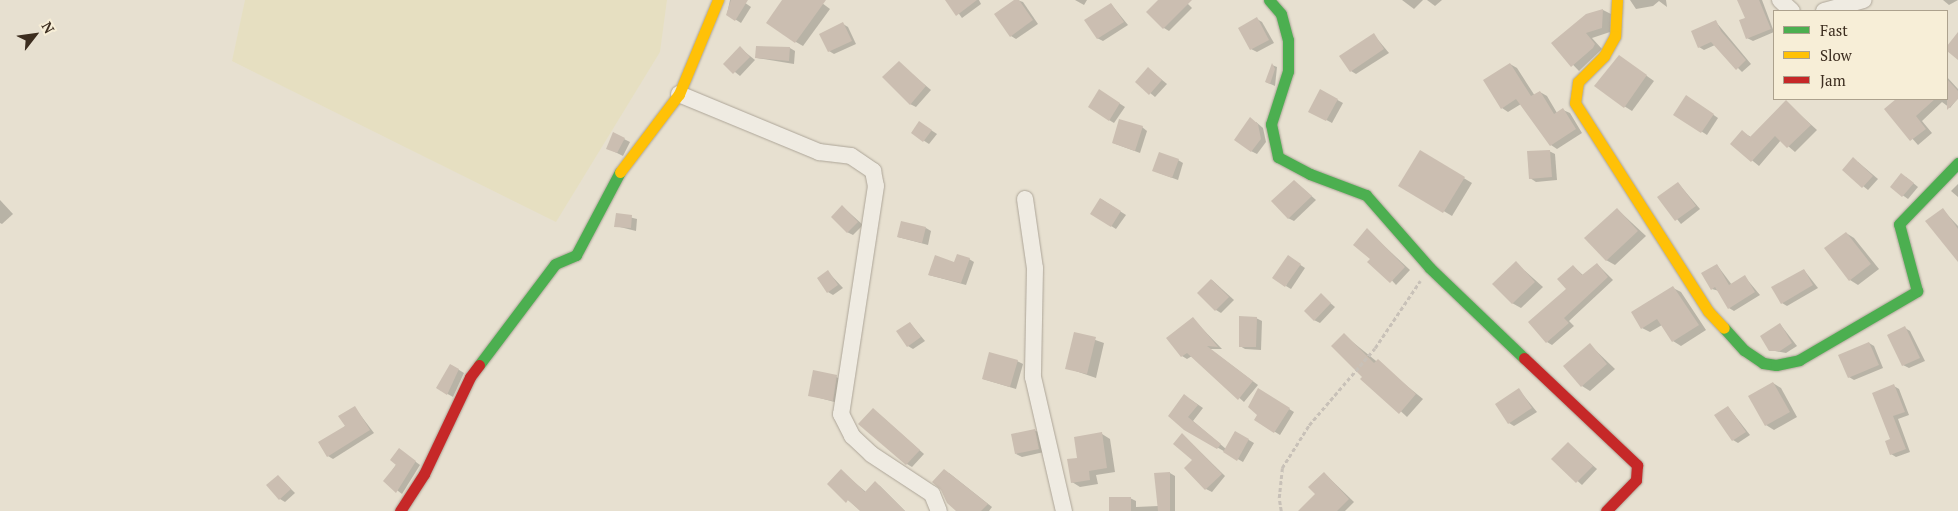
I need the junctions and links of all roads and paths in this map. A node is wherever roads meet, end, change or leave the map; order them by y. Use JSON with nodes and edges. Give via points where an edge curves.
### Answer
{"nodes":[{"id":1,"x":718,"y":0,"type":"edge"},
{"id":2,"x":1270,"y":0,"type":"edge"},
{"id":3,"x":1617,"y":0,"type":"edge"},
{"id":4,"x":1780,"y":0,"type":"edge"},
{"id":5,"x":1864,"y":0,"type":"edge"},
{"id":6,"x":1791,"y":10,"type":"edge"},
{"id":7,"x":1828,"y":10,"type":"edge"},
{"id":8,"x":679,"y":94,"type":"junction"},
{"id":9,"x":1958,"y":163,"type":"edge"},
{"id":10,"x":1025,"y":199,"type":"dead end"},
{"id":11,"x":1430,"y":268,"type":"junction"},
{"id":12,"x":400,"y":511,"type":"edge"},
{"id":13,"x":940,"y":511,"type":"edge"},
{"id":14,"x":1064,"y":511,"type":"edge"},
{"id":15,"x":1281,"y":511,"type":"edge"},
{"id":16,"x":1606,"y":511,"type":"edge"}],
"edges":[{"from":1,"to":8,"type":"street"},
{"from":2,"to":11,"type":"street","via":[[1281,14],[1288,40],[1288,71],[1271,124],[1278,157],[1310,174],[1366,195]]},
{"from":3,"to":9,"type":"street","via":[[1615,36],[1604,56],[1578,82],[1575,103],[1708,311],[1744,350],[1763,363],[1776,365],[1799,360],[1917,291],[1899,224]]},
{"from":4,"to":6,"type":"street"},
{"from":5,"to":7,"type":"street"},
{"from":8,"to":12,"type":"street","via":[[614,179],[576,255],[555,264],[470,377],[424,474]]},
{"from":8,"to":13,"type":"street","via":[[819,152],[851,156],[873,171],[876,186],[840,414],[852,436],[871,454],[932,494]]},
{"from":10,"to":14,"type":"street","via":[[1035,268],[1033,377]]},
{"from":11,"to":15,"type":"path","via":[[1375,348],[1309,425],[1282,468]]},
{"from":11,"to":16,"type":"street","via":[[1637,464],[1636,480]]}]}
